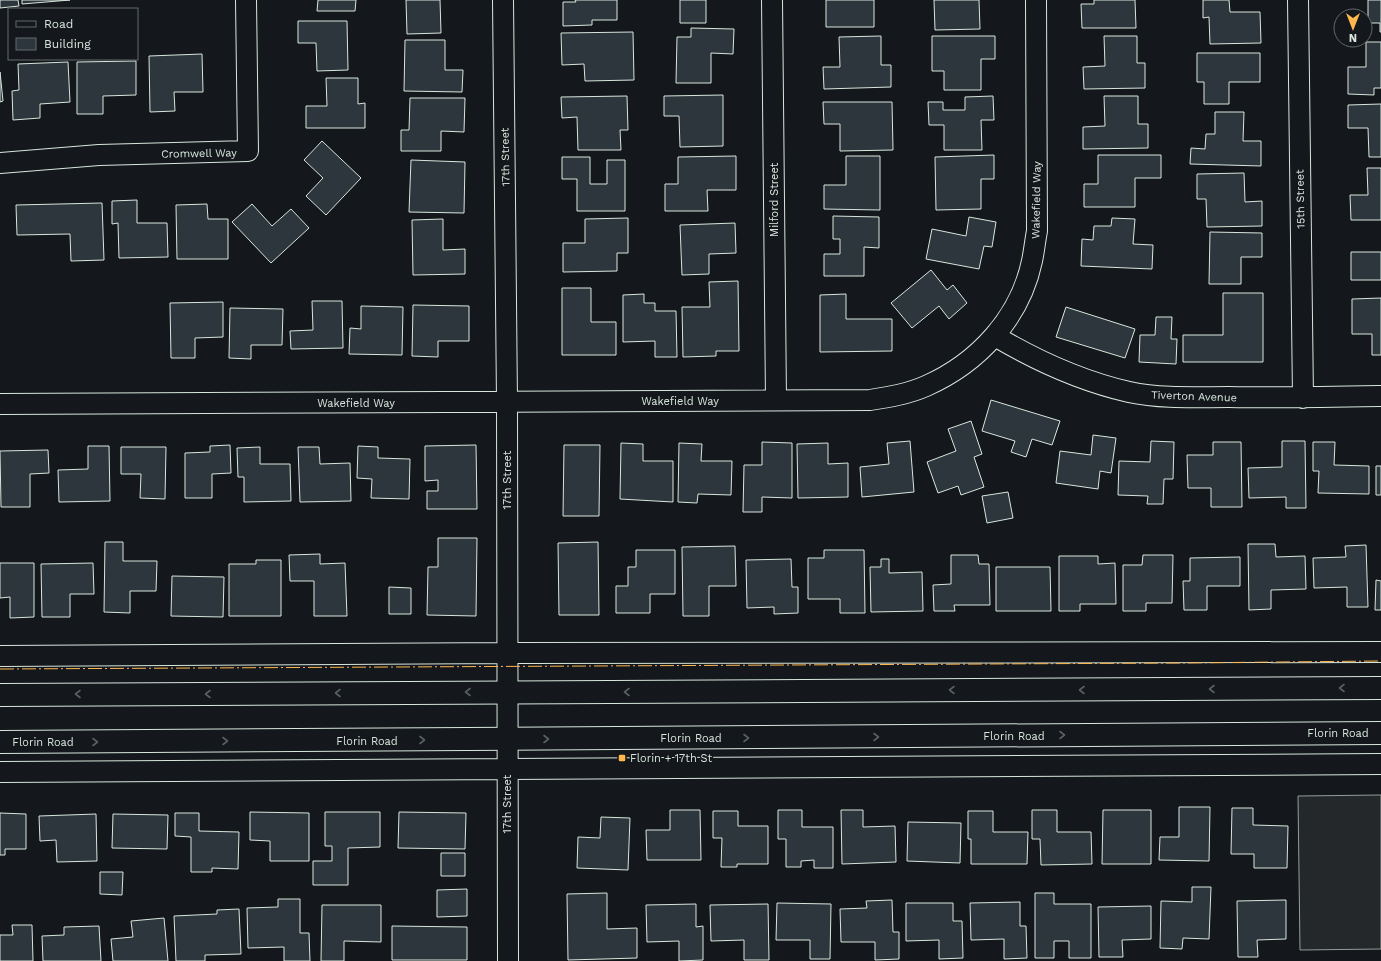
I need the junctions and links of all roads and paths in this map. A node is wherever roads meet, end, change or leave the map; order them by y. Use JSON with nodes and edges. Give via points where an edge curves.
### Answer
{"nodes":[{"id":1,"x":246,"y":0,"type":"edge"},
{"id":2,"x":503,"y":0,"type":"edge"},
{"id":3,"x":772,"y":0,"type":"edge"},
{"id":4,"x":1036,"y":0,"type":"edge"},
{"id":5,"x":1298,"y":0,"type":"edge"},
{"id":6,"x":0,"y":164,"type":"edge"},
{"id":7,"x":995,"y":336,"type":"junction"},
{"id":8,"x":1381,"y":396,"type":"edge"},
{"id":9,"x":1303,"y":398,"type":"junction"},
{"id":10,"x":776,"y":400,"type":"junction"},
{"id":11,"x":507,"y":402,"type":"junction"},
{"id":12,"x":0,"y":404,"type":"edge"},
{"id":13,"x":1381,"y":652,"type":"edge"},
{"id":14,"x":507,"y":653,"type":"junction"},
{"id":15,"x":0,"y":656,"type":"edge"},
{"id":16,"x":1381,"y":688,"type":"edge"},
{"id":17,"x":507,"y":692,"type":"junction"},
{"id":18,"x":0,"y":695,"type":"edge"},
{"id":19,"x":1381,"y":733,"type":"edge"},
{"id":20,"x":507,"y":740,"type":"junction"},
{"id":21,"x":0,"y":742,"type":"edge"},
{"id":22,"x":1381,"y":764,"type":"edge"},
{"id":23,"x":507,"y":770,"type":"junction"},
{"id":24,"x":0,"y":772,"type":"edge"},
{"id":25,"x":508,"y":961,"type":"edge"}],
"edges":[{"from":1,"to":6,"type":"street","name":"Cromwell Way","via":[[248,152],[99,155]]},
{"from":2,"to":11,"type":"street","name":"17th Street"},
{"from":3,"to":10,"type":"street","name":"Milford Street"},
{"from":4,"to":7,"type":"street","name":"Wakefield Way","via":[[1037,231],[1032,262],[1022,292]]},
{"from":5,"to":9,"type":"street","name":"15th Street"},
{"from":7,"to":9,"type":"street","name":"Tiverton Avenue","via":[[1056,368],[1092,382],[1130,392],[1169,397]]},
{"from":7,"to":10,"type":"street","name":"Wakefield Way","via":[[953,373],[925,387],[895,396],[870,400]]},
{"from":8,"to":9,"type":"street","name":"Tiverton Avenue"},
{"from":10,"to":11,"type":"street","name":"Wakefield Way"},
{"from":11,"to":12,"type":"street","name":"Wakefield Way"},
{"from":11,"to":14,"type":"street","name":"17th Street"},
{"from":13,"to":14,"type":"street"},
{"from":14,"to":15,"type":"street"},
{"from":14,"to":17,"type":"street","name":"17th Street"},
{"from":16,"to":17,"type":"main road","one_way":true},
{"from":17,"to":18,"type":"main road","one_way":true},
{"from":17,"to":20,"type":"street","name":"17th Street"},
{"from":20,"to":19,"type":"main road","name":"Florin Road","one_way":true},
{"from":21,"to":20,"type":"main road","name":"Florin Road","one_way":true},
{"from":20,"to":23,"type":"street","name":"17th Street"},
{"from":22,"to":23,"type":"street"},
{"from":23,"to":24,"type":"street"},
{"from":23,"to":25,"type":"street","name":"17th Street"}]}
